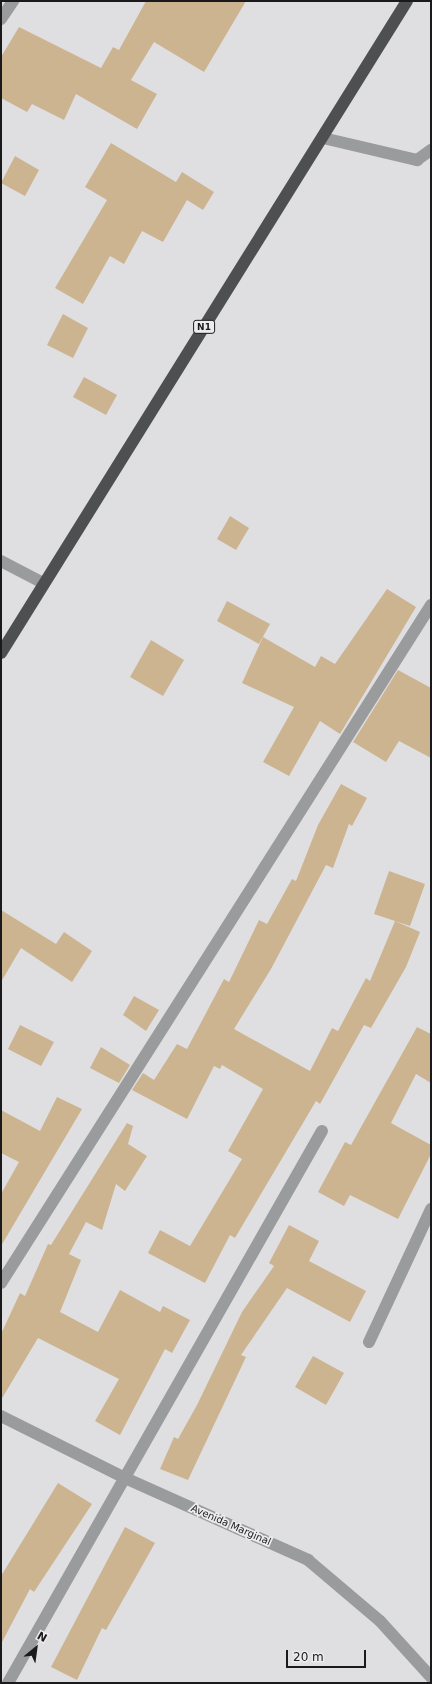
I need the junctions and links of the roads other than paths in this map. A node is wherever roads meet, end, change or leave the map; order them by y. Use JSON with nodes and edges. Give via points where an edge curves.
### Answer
{"nodes":[{"id":1,"x":13,"y":1,"type":"edge"},
{"id":2,"x":407,"y":1,"type":"edge"},
{"id":3,"x":1,"y":20,"type":"edge"},
{"id":4,"x":323,"y":138,"type":"junction"},
{"id":5,"x":431,"y":150,"type":"edge"},
{"id":6,"x":417,"y":160,"type":"junction"},
{"id":7,"x":431,"y":164,"type":"edge"},
{"id":8,"x":1,"y":561,"type":"edge"},
{"id":9,"x":43,"y":583,"type":"junction"},
{"id":10,"x":431,"y":605,"type":"edge"},
{"id":11,"x":1,"y":653,"type":"edge"},
{"id":12,"x":322,"y":1131,"type":"dead end"},
{"id":13,"x":431,"y":1209,"type":"edge"},
{"id":14,"x":1,"y":1283,"type":"edge"},
{"id":15,"x":369,"y":1342,"type":"dead end"},
{"id":16,"x":1,"y":1416,"type":"edge"},
{"id":17,"x":125,"y":1478,"type":"junction"},
{"id":18,"x":431,"y":1676,"type":"edge"},
{"id":19,"x":8,"y":1683,"type":"edge"}],
"edges":[{"from":1,"to":3,"type":"street"},
{"from":2,"to":4,"type":"highway","number":"N1"},
{"from":4,"to":6,"type":"street"},
{"from":4,"to":9,"type":"highway","number":"N1"},
{"from":5,"to":6,"type":"street"},
{"from":6,"to":7,"type":"street"},
{"from":8,"to":9,"type":"street"},
{"from":9,"to":11,"type":"highway","number":"N1"},
{"from":10,"to":14,"type":"street"},
{"from":12,"to":17,"type":"street"},
{"from":13,"to":15,"type":"street"},
{"from":16,"to":17,"type":"street","name":"Avenida Marginal"},
{"from":17,"to":18,"type":"street","name":"Avenida Marginal","via":[[308,1560],[380,1620]]},
{"from":17,"to":19,"type":"street"}]}
